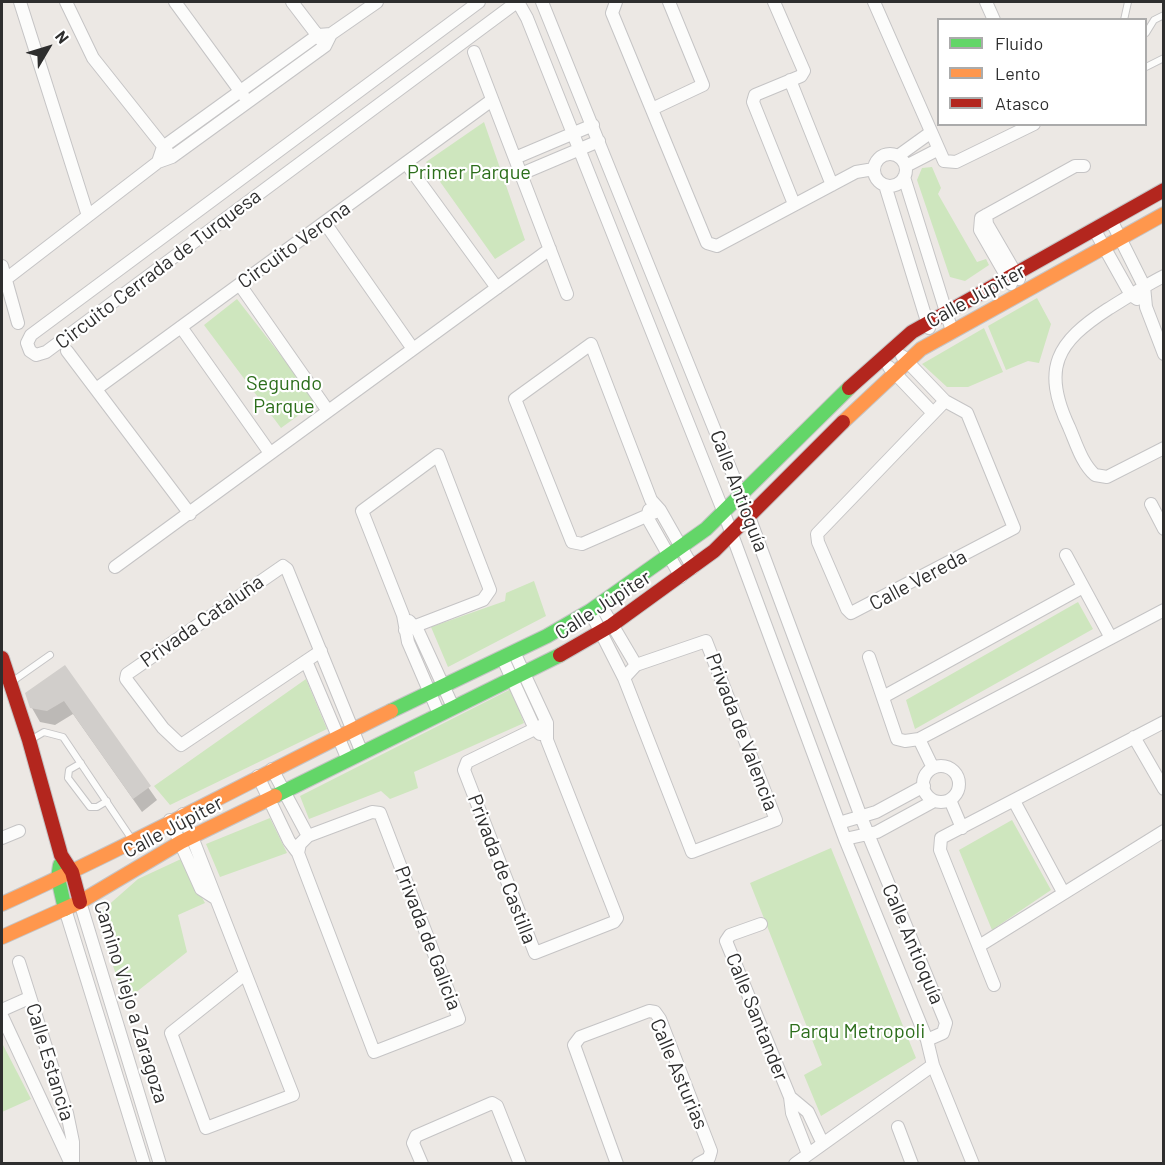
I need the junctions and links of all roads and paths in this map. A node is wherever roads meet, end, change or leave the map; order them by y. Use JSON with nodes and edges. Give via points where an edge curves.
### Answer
{"nodes":[{"id":1,"x":20,"y":2,"type":"edge"},
{"id":2,"x":66,"y":2,"type":"edge"},
{"id":3,"x":175,"y":2,"type":"edge"},
{"id":4,"x":292,"y":2,"type":"edge"},
{"id":5,"x":377,"y":2,"type":"edge"},
{"id":6,"x":480,"y":2,"type":"edge"},
{"id":7,"x":517,"y":2,"type":"edge"},
{"id":8,"x":542,"y":2,"type":"edge"},
{"id":9,"x":615,"y":2,"type":"edge"},
{"id":10,"x":669,"y":2,"type":"edge"},
{"id":11,"x":774,"y":2,"type":"edge"},
{"id":12,"x":874,"y":2,"type":"edge"},
{"id":13,"x":986,"y":2,"type":"edge"},
{"id":14,"x":1128,"y":2,"type":"edge"},
{"id":15,"x":1164,"y":15,"type":"edge"},
{"id":16,"x":993,"y":18,"type":"edge"},
{"id":17,"x":1124,"y":18,"type":"edge"},
{"id":18,"x":1147,"y":31,"type":"edge"},
{"id":19,"x":318,"y":35,"type":"junction"},
{"id":20,"x":328,"y":40,"type":"junction"},
{"id":21,"x":474,"y":52,"type":"dead end"},
{"id":22,"x":1164,"y":58,"type":"edge"},
{"id":23,"x":1147,"y":66,"type":"edge"},
{"id":24,"x":790,"y":80,"type":"junction"},
{"id":25,"x":373,"y":83,"type":"junction"},
{"id":26,"x":240,"y":90,"type":"junction"},
{"id":27,"x":492,"y":100,"type":"junction"},
{"id":28,"x":248,"y":101,"type":"junction"},
{"id":29,"x":386,"y":101,"type":"junction"},
{"id":30,"x":652,"y":109,"type":"junction"},
{"id":31,"x":593,"y":125,"type":"junction"},
{"id":32,"x":1030,"y":126,"type":"edge"},
{"id":33,"x":573,"y":133,"type":"junction"},
{"id":34,"x":930,"y":133,"type":"junction"},
{"id":35,"x":599,"y":141,"type":"junction"},
{"id":36,"x":579,"y":149,"type":"junction"},
{"id":37,"x":937,"y":150,"type":"junction"},
{"id":38,"x":168,"y":152,"type":"junction"},
{"id":39,"x":515,"y":158,"type":"junction"},
{"id":40,"x":406,"y":163,"type":"junction"},
{"id":41,"x":903,"y":166,"type":"junction"},
{"id":42,"x":1084,"y":166,"type":"dead end"},
{"id":43,"x":874,"y":169,"type":"junction"},
{"id":44,"x":521,"y":174,"type":"junction"},
{"id":45,"x":832,"y":185,"type":"junction"},
{"id":46,"x":885,"y":185,"type":"junction"},
{"id":47,"x":1164,"y":190,"type":"edge"},
{"id":48,"x":794,"y":204,"type":"junction"},
{"id":49,"x":1164,"y":214,"type":"edge"},
{"id":50,"x":88,"y":216,"type":"junction"},
{"id":51,"x":1111,"y":220,"type":"junction"},
{"id":52,"x":325,"y":222,"type":"junction"},
{"id":53,"x":1094,"y":229,"type":"junction"},
{"id":54,"x":1120,"y":239,"type":"junction"},
{"id":55,"x":1105,"y":248,"type":"junction"},
{"id":56,"x":550,"y":249,"type":"junction"},
{"id":57,"x":645,"y":253,"type":"junction"},
{"id":58,"x":625,"y":262,"type":"junction"},
{"id":59,"x":2,"y":266,"type":"edge"},
{"id":60,"x":1011,"y":275,"type":"junction"},
{"id":61,"x":1164,"y":276,"type":"edge"},
{"id":62,"x":6,"y":279,"type":"junction"},
{"id":63,"x":240,"y":285,"type":"junction"},
{"id":64,"x":1144,"y":286,"type":"junction"},
{"id":65,"x":497,"y":288,"type":"junction"},
{"id":66,"x":1022,"y":293,"type":"junction"},
{"id":67,"x":567,"y":294,"type":"dead end"},
{"id":68,"x":1131,"y":295,"type":"junction"},
{"id":69,"x":1146,"y":307,"type":"junction"},
{"id":70,"x":946,"y":312,"type":"junction"},
{"id":71,"x":927,"y":322,"type":"junction"},
{"id":72,"x":18,"y":323,"type":"dead end"},
{"id":73,"x":181,"y":327,"type":"junction"},
{"id":74,"x":952,"y":332,"type":"junction"},
{"id":75,"x":933,"y":341,"type":"junction"},
{"id":76,"x":892,"y":346,"type":"junction"},
{"id":77,"x":413,"y":349,"type":"junction"},
{"id":78,"x":67,"y":351,"type":"dead end"},
{"id":79,"x":1164,"y":354,"type":"edge"},
{"id":80,"x":879,"y":358,"type":"junction"},
{"id":81,"x":907,"y":361,"type":"junction"},
{"id":82,"x":894,"y":372,"type":"junction"},
{"id":83,"x":96,"y":389,"type":"junction"},
{"id":84,"x":945,"y":401,"type":"junction"},
{"id":85,"x":328,"y":411,"type":"junction"},
{"id":86,"x":932,"y":412,"type":"junction"},
{"id":87,"x":1164,"y":448,"type":"edge"},
{"id":88,"x":270,"y":453,"type":"junction"},
{"id":89,"x":741,"y":495,"type":"junction"},
{"id":90,"x":1151,"y":504,"type":"dead end"},
{"id":91,"x":656,"y":505,"type":"junction"},
{"id":92,"x":724,"y":513,"type":"junction"},
{"id":93,"x":190,"y":514,"type":"junction"},
{"id":94,"x":749,"y":516,"type":"junction"},
{"id":95,"x":646,"y":517,"type":"junction"},
{"id":96,"x":1164,"y":529,"type":"edge"},
{"id":97,"x":732,"y":536,"type":"junction"},
{"id":98,"x":681,"y":547,"type":"junction"},
{"id":99,"x":1066,"y":555,"type":"dead end"},
{"id":100,"x":668,"y":556,"type":"junction"},
{"id":101,"x":115,"y":567,"type":"dead end"},
{"id":102,"x":693,"y":568,"type":"junction"},
{"id":103,"x":681,"y":577,"type":"junction"},
{"id":104,"x":1083,"y":587,"type":"junction"},
{"id":105,"x":595,"y":608,"type":"junction"},
{"id":106,"x":1164,"y":610,"type":"edge"},
{"id":107,"x":410,"y":627,"type":"junction"},
{"id":108,"x":607,"y":629,"type":"junction"},
{"id":109,"x":1111,"y":638,"type":"junction"},
{"id":110,"x":321,"y":651,"type":"junction"},
{"id":111,"x":50,"y":655,"type":"dead end"},
{"id":112,"x":508,"y":655,"type":"junction"},
{"id":113,"x":869,"y":657,"type":"dead end"},
{"id":114,"x":2,"y":658,"type":"edge"},
{"id":115,"x":306,"y":661,"type":"junction"},
{"id":116,"x":636,"y":665,"type":"junction"},
{"id":117,"x":518,"y":676,"type":"junction"},
{"id":118,"x":624,"y":678,"type":"junction"},
{"id":119,"x":10,"y":683,"type":"junction"},
{"id":120,"x":443,"y":686,"type":"junction"},
{"id":121,"x":429,"y":692,"type":"junction"},
{"id":122,"x":883,"y":697,"type":"junction"},
{"id":123,"x":453,"y":707,"type":"junction"},
{"id":124,"x":439,"y":714,"type":"junction"},
{"id":125,"x":1164,"y":722,"type":"edge"},
{"id":126,"x":547,"y":723,"type":"junction"},
{"id":127,"x":535,"y":729,"type":"junction"},
{"id":128,"x":353,"y":730,"type":"junction"},
{"id":129,"x":339,"y":736,"type":"junction"},
{"id":130,"x":1134,"y":737,"type":"junction"},
{"id":131,"x":29,"y":740,"type":"junction"},
{"id":132,"x":547,"y":740,"type":"junction"},
{"id":133,"x":919,"y":740,"type":"junction"},
{"id":134,"x":362,"y":753,"type":"junction"},
{"id":135,"x":348,"y":760,"type":"junction"},
{"id":136,"x":81,"y":762,"type":"junction"},
{"id":137,"x":933,"y":768,"type":"junction"},
{"id":138,"x":272,"y":769,"type":"junction"},
{"id":139,"x":258,"y":776,"type":"junction"},
{"id":140,"x":924,"y":786,"type":"junction"},
{"id":141,"x":1164,"y":789,"type":"edge"},
{"id":142,"x":283,"y":792,"type":"junction"},
{"id":143,"x":270,"y":798,"type":"junction"},
{"id":144,"x":950,"y":800,"type":"junction"},
{"id":145,"x":107,"y":801,"type":"junction"},
{"id":146,"x":934,"y":801,"type":"junction"},
{"id":147,"x":1014,"y":801,"type":"junction"},
{"id":148,"x":177,"y":817,"type":"junction"},
{"id":149,"x":861,"y":817,"type":"junction"},
{"id":150,"x":839,"y":823,"type":"junction"},
{"id":151,"x":962,"y":828,"type":"junction"},
{"id":152,"x":19,"y":831,"type":"dead end"},
{"id":153,"x":1164,"y":831,"type":"edge"},
{"id":154,"x":868,"y":834,"type":"junction"},
{"id":155,"x":308,"y":836,"type":"junction"},
{"id":156,"x":2,"y":838,"type":"edge"},
{"id":157,"x":132,"y":839,"type":"junction"},
{"id":158,"x":187,"y":839,"type":"junction"},
{"id":159,"x":845,"y":839,"type":"junction"},
{"id":160,"x":298,"y":853,"type":"junction"},
{"id":161,"x":61,"y":855,"type":"junction"},
{"id":162,"x":72,"y":872,"type":"junction"},
{"id":163,"x":58,"y":878,"type":"junction"},
{"id":164,"x":1063,"y":892,"type":"junction"},
{"id":165,"x":80,"y":902,"type":"junction"},
{"id":166,"x":2,"y":904,"type":"edge"},
{"id":167,"x":65,"y":909,"type":"junction"},
{"id":168,"x":761,"y":924,"type":"dead end"},
{"id":169,"x":2,"y":937,"type":"edge"},
{"id":170,"x":979,"y":946,"type":"junction"},
{"id":171,"x":19,"y":962,"type":"dead end"},
{"id":172,"x":245,"y":975,"type":"junction"},
{"id":173,"x":994,"y":985,"type":"dead end"},
{"id":174,"x":30,"y":998,"type":"junction"},
{"id":175,"x":2,"y":1010,"type":"edge"},
{"id":176,"x":2,"y":1016,"type":"edge"},
{"id":177,"x":927,"y":1040,"type":"junction"},
{"id":178,"x":933,"y":1065,"type":"junction"},
{"id":179,"x":790,"y":1097,"type":"junction"},
{"id":180,"x":898,"y":1127,"type":"dead end"},
{"id":181,"x":823,"y":1144,"type":"junction"},
{"id":182,"x":808,"y":1154,"type":"junction"},
{"id":183,"x":72,"y":1164,"type":"edge"},
{"id":184,"x":144,"y":1164,"type":"edge"},
{"id":185,"x":160,"y":1164,"type":"edge"},
{"id":186,"x":422,"y":1164,"type":"edge"},
{"id":187,"x":520,"y":1164,"type":"edge"},
{"id":188,"x":617,"y":1164,"type":"edge"},
{"id":189,"x":698,"y":1164,"type":"edge"},
{"id":190,"x":795,"y":1164,"type":"edge"},
{"id":191,"x":912,"y":1164,"type":"edge"},
{"id":192,"x":973,"y":1164,"type":"edge"}],
"edges":[{"from":1,"to":50,"type":"street"},
{"from":2,"to":38,"type":"street","via":[[93,58]]},
{"from":3,"to":26,"type":"street"},
{"from":4,"to":19,"type":"street"},
{"from":5,"to":20,"type":"street"},
{"from":6,"to":25,"type":"street","name":"Circuito Cerrada de Turquesa"},
{"from":7,"to":29,"type":"street","name":"Circuito Cerrada de Turquesa"},
{"from":7,"to":33,"type":"street","name":"Calle Antioquía"},
{"from":8,"to":31,"type":"street","name":"Calle Antioquía"},
{"from":9,"to":30,"type":"street","via":[[612,13]]},
{"from":10,"to":30,"type":"street","via":[[703,85]]},
{"from":11,"to":24,"type":"street","via":[[804,71]]},
{"from":12,"to":34,"type":"street"},
{"from":13,"to":16,"type":"street"},
{"from":14,"to":17,"type":"lane"},
{"from":15,"to":18,"type":"lane","via":[[1154,20]]},
{"from":19,"to":20,"type":"street"},
{"from":19,"to":26,"type":"street"},
{"from":20,"to":28,"type":"street"},
{"from":21,"to":27,"type":"street"},
{"from":22,"to":23,"type":"lane"},
{"from":24,"to":45,"type":"street"},
{"from":24,"to":48,"type":"street","via":[[755,95],[753,102]]},
{"from":25,"to":29,"type":"street"},
{"from":25,"to":29,"type":"street","name":"Circuito Cerrada de Turquesa","via":[[31,335],[27,343],[30,351],[36,355],[46,352]]},
{"from":26,"to":28,"type":"street"},
{"from":26,"to":38,"type":"street"},
{"from":27,"to":39,"type":"street"},
{"from":27,"to":40,"type":"street","name":"Circuito Verona"},
{"from":28,"to":38,"type":"street"},
{"from":30,"to":48,"type":"street","via":[[707,243],[717,246]]},
{"from":31,"to":33,"type":"street"},
{"from":31,"to":35,"type":"street","name":"Calle Antioquía"},
{"from":32,"to":37,"type":"street","via":[[956,162],[944,161]]},
{"from":33,"to":36,"type":"street","name":"Calle Antioquía"},
{"from":33,"to":39,"type":"street"},
{"from":34,"to":37,"type":"street"},
{"from":34,"to":41,"type":"street"},
{"from":35,"to":36,"type":"street"},
{"from":35,"to":57,"type":"street","name":"Calle Antioquía"},
{"from":36,"to":44,"type":"street"},
{"from":36,"to":58,"type":"street","name":"Calle Antioquía"},
{"from":37,"to":41,"type":"street"},
{"from":38,"to":50,"type":"street"},
{"from":39,"to":44,"type":"street"},
{"from":40,"to":52,"type":"street","name":"Circuito Verona"},
{"from":40,"to":65,"type":"street"},
{"from":41,"to":43,"type":"street","via":[[882,155]]},
{"from":41,"to":46,"type":"street","via":[[897,184]]},
{"from":41,"to":70,"type":"street"},
{"from":42,"to":60,"type":"street","via":[[1075,166],[986,215]]},
{"from":43,"to":45,"type":"street","via":[[861,170]]},
{"from":43,"to":46,"type":"street","via":[[877,179]]},
{"from":44,"to":56,"type":"street"},
{"from":45,"to":48,"type":"street"},
{"from":46,"to":71,"type":"street"},
{"from":47,"to":51,"type":"main road","name":"Calle Júpiter"},
{"from":49,"to":54,"type":"main road","name":"Calle Júpiter"},
{"from":50,"to":62,"type":"street"},
{"from":51,"to":53,"type":"main road","name":"Calle Júpiter"},
{"from":51,"to":54,"type":"street"},
{"from":52,"to":63,"type":"street","name":"Circuito Verona"},
{"from":52,"to":77,"type":"street"},
{"from":53,"to":55,"type":"street"},
{"from":53,"to":60,"type":"main road","name":"Calle Júpiter"},
{"from":54,"to":55,"type":"main road","name":"Calle Júpiter"},
{"from":54,"to":64,"type":"street"},
{"from":55,"to":66,"type":"main road","name":"Calle Júpiter"},
{"from":55,"to":68,"type":"street"},
{"from":56,"to":65,"type":"street"},
{"from":56,"to":67,"type":"street"},
{"from":57,"to":58,"type":"street"},
{"from":57,"to":89,"type":"street","name":"Calle Antioquía"},
{"from":58,"to":92,"type":"street","name":"Calle Antioquía"},
{"from":59,"to":62,"type":"street"},
{"from":60,"to":66,"type":"street"},
{"from":60,"to":70,"type":"main road","name":"Calle Júpiter"},
{"from":61,"to":64,"type":"street"},
{"from":62,"to":72,"type":"street"},
{"from":63,"to":73,"type":"street","name":"Circuito Verona"},
{"from":63,"to":85,"type":"street"},
{"from":64,"to":68,"type":"street"},
{"from":64,"to":69,"type":"street"},
{"from":65,"to":77,"type":"street"},
{"from":66,"to":74,"type":"main road","name":"Calle Júpiter"},
{"from":68,"to":69,"type":"street"},
{"from":68,"to":87,"type":"street","via":[[1080,327],[1066,341],[1058,359],[1055,385],[1061,411],[1095,475],[1107,477]]},
{"from":69,"to":79,"type":"street"},
{"from":70,"to":71,"type":"main road","name":"Calle Júpiter"},
{"from":70,"to":74,"type":"street"},
{"from":71,"to":75,"type":"street"},
{"from":71,"to":76,"type":"main road","name":"Calle Júpiter"},
{"from":73,"to":83,"type":"street","name":"Circuito Verona"},
{"from":73,"to":88,"type":"street"},
{"from":74,"to":75,"type":"main road","name":"Calle Júpiter"},
{"from":75,"to":81,"type":"main road","name":"Calle Júpiter"},
{"from":76,"to":80,"type":"main road","name":"Calle Júpiter"},
{"from":76,"to":81,"type":"street","name":"Calle Vereda"},
{"from":77,"to":85,"type":"street"},
{"from":78,"to":83,"type":"street"},
{"from":80,"to":82,"type":"street"},
{"from":80,"to":89,"type":"main road","name":"Calle Júpiter"},
{"from":81,"to":82,"type":"main road","name":"Calle Júpiter"},
{"from":81,"to":84,"type":"street","name":"Calle Vereda"},
{"from":82,"to":86,"type":"street"},
{"from":82,"to":94,"type":"main road","name":"Calle Júpiter"},
{"from":83,"to":93,"type":"street"},
{"from":84,"to":86,"type":"street","name":"Calle Vereda"},
{"from":84,"to":86,"type":"street","name":"Calle Vereda","via":[[969,417],[1014,528],[851,613],[817,534]]},
{"from":85,"to":88,"type":"street"},
{"from":88,"to":93,"type":"street"},
{"from":89,"to":92,"type":"main road","name":"Calle Júpiter"},
{"from":89,"to":94,"type":"street","name":"Calle Antioquía"},
{"from":90,"to":96,"type":"street"},
{"from":91,"to":95,"type":"street"},
{"from":91,"to":95,"type":"street","via":[[591,344],[515,399],[572,542],[582,544]]},
{"from":91,"to":98,"type":"street"},
{"from":92,"to":97,"type":"street","name":"Calle Antioquía"},
{"from":92,"to":98,"type":"main road","name":"Calle Júpiter"},
{"from":93,"to":101,"type":"street"},
{"from":94,"to":97,"type":"main road","name":"Calle Júpiter"},
{"from":94,"to":149,"type":"street","name":"Calle Antioquía"},
{"from":95,"to":100,"type":"street"},
{"from":97,"to":102,"type":"main road","name":"Calle Júpiter"},
{"from":97,"to":150,"type":"street","name":"Calle Antioquía"},
{"from":98,"to":100,"type":"main road","name":"Calle Júpiter"},
{"from":98,"to":102,"type":"street"},
{"from":99,"to":104,"type":"street"},
{"from":100,"to":103,"type":"street"},
{"from":100,"to":105,"type":"main road","name":"Calle Júpiter"},
{"from":102,"to":103,"type":"main road","name":"Calle Júpiter"},
{"from":103,"to":108,"type":"main road","name":"Calle Júpiter"},
{"from":104,"to":109,"type":"street"},
{"from":104,"to":122,"type":"street"},
{"from":105,"to":108,"type":"street"},
{"from":105,"to":112,"type":"main road","name":"Calle Júpiter"},
{"from":106,"to":109,"type":"street"},
{"from":107,"to":107,"type":"street","via":[[362,511],[438,455],[490,590],[483,600]]},
{"from":107,"to":120,"type":"street"},
{"from":107,"to":121,"type":"street"},
{"from":108,"to":116,"type":"street"},
{"from":108,"to":117,"type":"main road","name":"Calle Júpiter"},
{"from":108,"to":118,"type":"street"},
{"from":109,"to":133,"type":"street"},
{"from":110,"to":115,"type":"street","name":"Privada Cataluña"},
{"from":110,"to":115,"type":"street","name":"Privada Cataluña","via":[[283,566],[127,674],[126,679],[181,745]]},
{"from":110,"to":128,"type":"street","name":"Privada Cataluña"},
{"from":111,"to":119,"type":"lane"},
{"from":112,"to":117,"type":"street","name":"Privada de Castilla"},
{"from":112,"to":120,"type":"main road","name":"Calle Júpiter"},
{"from":113,"to":122,"type":"street"},
{"from":114,"to":119,"type":"main road","name":"Camino Viejo a Zaragoza"},
{"from":115,"to":129,"type":"street"},
{"from":116,"to":118,"type":"street","name":"Privada de Valencia"},
{"from":116,"to":118,"type":"street","name":"Privada de Valencia","via":[[706,641],[776,820],[692,852]]},
{"from":117,"to":123,"type":"main road","name":"Calle Júpiter"},
{"from":117,"to":126,"type":"street","name":"Privada de Castilla"},
{"from":117,"to":127,"type":"street","name":"Privada de Castilla"},
{"from":119,"to":131,"type":"main road","name":"Camino Viejo a Zaragoza"},
{"from":120,"to":121,"type":"main road","name":"Calle Júpiter"},
{"from":120,"to":123,"type":"street"},
{"from":121,"to":124,"type":"street"},
{"from":121,"to":128,"type":"main road","name":"Calle Júpiter"},
{"from":122,"to":133,"type":"street","via":[[900,741]]},
{"from":123,"to":124,"type":"main road","name":"Calle Júpiter"},
{"from":124,"to":134,"type":"main road","name":"Calle Júpiter"},
{"from":125,"to":130,"type":"street"},
{"from":126,"to":127,"type":"street","name":"Privada de Castilla"},
{"from":126,"to":132,"type":"street","name":"Privada de Castilla"},
{"from":127,"to":132,"type":"street","name":"Privada de Castilla"},
{"from":127,"to":132,"type":"street","name":"Privada de Castilla","via":[[467,762],[464,770],[535,952],[617,918]]},
{"from":128,"to":129,"type":"main road","name":"Calle Júpiter"},
{"from":128,"to":134,"type":"street","name":"Privada Cataluña"},
{"from":129,"to":135,"type":"street"},
{"from":129,"to":138,"type":"main road","name":"Calle Júpiter"},
{"from":130,"to":141,"type":"street"},
{"from":130,"to":147,"type":"street"},
{"from":131,"to":136,"type":"lane","via":[[44,732],[63,737]]},
{"from":131,"to":161,"type":"main road","name":"Camino Viejo a Zaragoza"},
{"from":133,"to":137,"type":"street"},
{"from":134,"to":135,"type":"main road","name":"Calle Júpiter"},
{"from":135,"to":142,"type":"main road","name":"Calle Júpiter"},
{"from":136,"to":145,"type":"lane"},
{"from":136,"to":145,"type":"lane","via":[[69,770],[68,778],[90,807]]},
{"from":137,"to":140,"type":"street"},
{"from":137,"to":144,"type":"street","via":[[948,768],[958,778],[957,793]]},
{"from":138,"to":139,"type":"main road","name":"Calle Júpiter"},
{"from":138,"to":142,"type":"street"},
{"from":139,"to":143,"type":"street","name":"Privada de Galicia"},
{"from":139,"to":148,"type":"main road","name":"Calle Júpiter"},
{"from":140,"to":146,"type":"street","via":[[925,793]]},
{"from":140,"to":149,"type":"street"},
{"from":142,"to":143,"type":"main road","name":"Calle Júpiter"},
{"from":142,"to":155,"type":"street"},
{"from":143,"to":158,"type":"main road","name":"Calle Júpiter"},
{"from":143,"to":160,"type":"street","name":"Privada de Galicia"},
{"from":144,"to":146,"type":"street"},
{"from":144,"to":151,"type":"street"},
{"from":145,"to":157,"type":"lane"},
{"from":146,"to":154,"type":"street"},
{"from":147,"to":151,"type":"street"},
{"from":147,"to":164,"type":"street"},
{"from":148,"to":157,"type":"main road","name":"Calle Júpiter"},
{"from":148,"to":158,"type":"street"},
{"from":149,"to":150,"type":"street"},
{"from":149,"to":154,"type":"street","name":"Calle Antioquía"},
{"from":150,"to":159,"type":"street","name":"Calle Antioquía"},
{"from":151,"to":170,"type":"street","via":[[943,836],[940,850]]},
{"from":152,"to":156,"type":"street"},
{"from":153,"to":164,"type":"street"},
{"from":154,"to":159,"type":"street"},
{"from":154,"to":177,"type":"street","name":"Calle Antioquía","via":[[946,1023],[943,1033]]},
{"from":155,"to":160,"type":"street"},
{"from":155,"to":160,"type":"street","name":"Privada de Galicia","via":[[372,812],[380,813],[459,1020],[374,1052]]},
{"from":157,"to":162,"type":"main road","name":"Calle Júpiter"},
{"from":158,"to":165,"type":"main road","name":"Calle Júpiter"},
{"from":158,"to":172,"type":"street","via":[[201,889],[215,898]]},
{"from":159,"to":177,"type":"street","name":"Calle Antioquía"},
{"from":161,"to":162,"type":"main road","name":"Camino Viejo a Zaragoza"},
{"from":161,"to":163,"type":"main road","name":"Camino Viejo a Zaragoza"},
{"from":162,"to":163,"type":"main road","name":"Calle Júpiter"},
{"from":162,"to":165,"type":"main road","name":"Camino Viejo a Zaragoza"},
{"from":163,"to":166,"type":"main road","name":"Calle Júpiter"},
{"from":163,"to":167,"type":"main road","name":"Camino Viejo a Zaragoza"},
{"from":164,"to":170,"type":"street"},
{"from":165,"to":167,"type":"main road","name":"Calle Júpiter"},
{"from":165,"to":185,"type":"street","name":"Camino Viejo a Zaragoza"},
{"from":167,"to":169,"type":"main road","name":"Calle Júpiter"},
{"from":167,"to":184,"type":"street","name":"Camino Viejo a Zaragoza"},
{"from":168,"to":179,"type":"street","name":"Calle Santander","via":[[730,935],[726,941]]},
{"from":170,"to":173,"type":"street"},
{"from":171,"to":174,"type":"street","name":"Calle Estancia"},
{"from":172,"to":172,"type":"street","via":[[293,1095],[206,1128],[171,1033]]},
{"from":174,"to":175,"type":"street"},
{"from":174,"to":183,"type":"street","name":"Calle Estancia","via":[[67,1113],[73,1142]]},
{"from":176,"to":183,"type":"street","name":"Calle Estancia"},
{"from":177,"to":178,"type":"street"},
{"from":178,"to":181,"type":"street"},
{"from":178,"to":192,"type":"street"},
{"from":179,"to":181,"type":"street","name":"Calle Santander","via":[[808,1112]]},
{"from":179,"to":182,"type":"street","name":"Calle Santander"},
{"from":180,"to":191,"type":"street"},
{"from":181,"to":182,"type":"street"},
{"from":182,"to":190,"type":"street"},
{"from":186,"to":187,"type":"street","via":[[414,1143],[416,1136],[492,1103],[497,1106]]},
{"from":188,"to":189,"type":"street","name":"Calle Asturias","via":[[574,1045],[580,1037],[649,1011],[660,1019],[711,1151],[709,1158]]}]}
